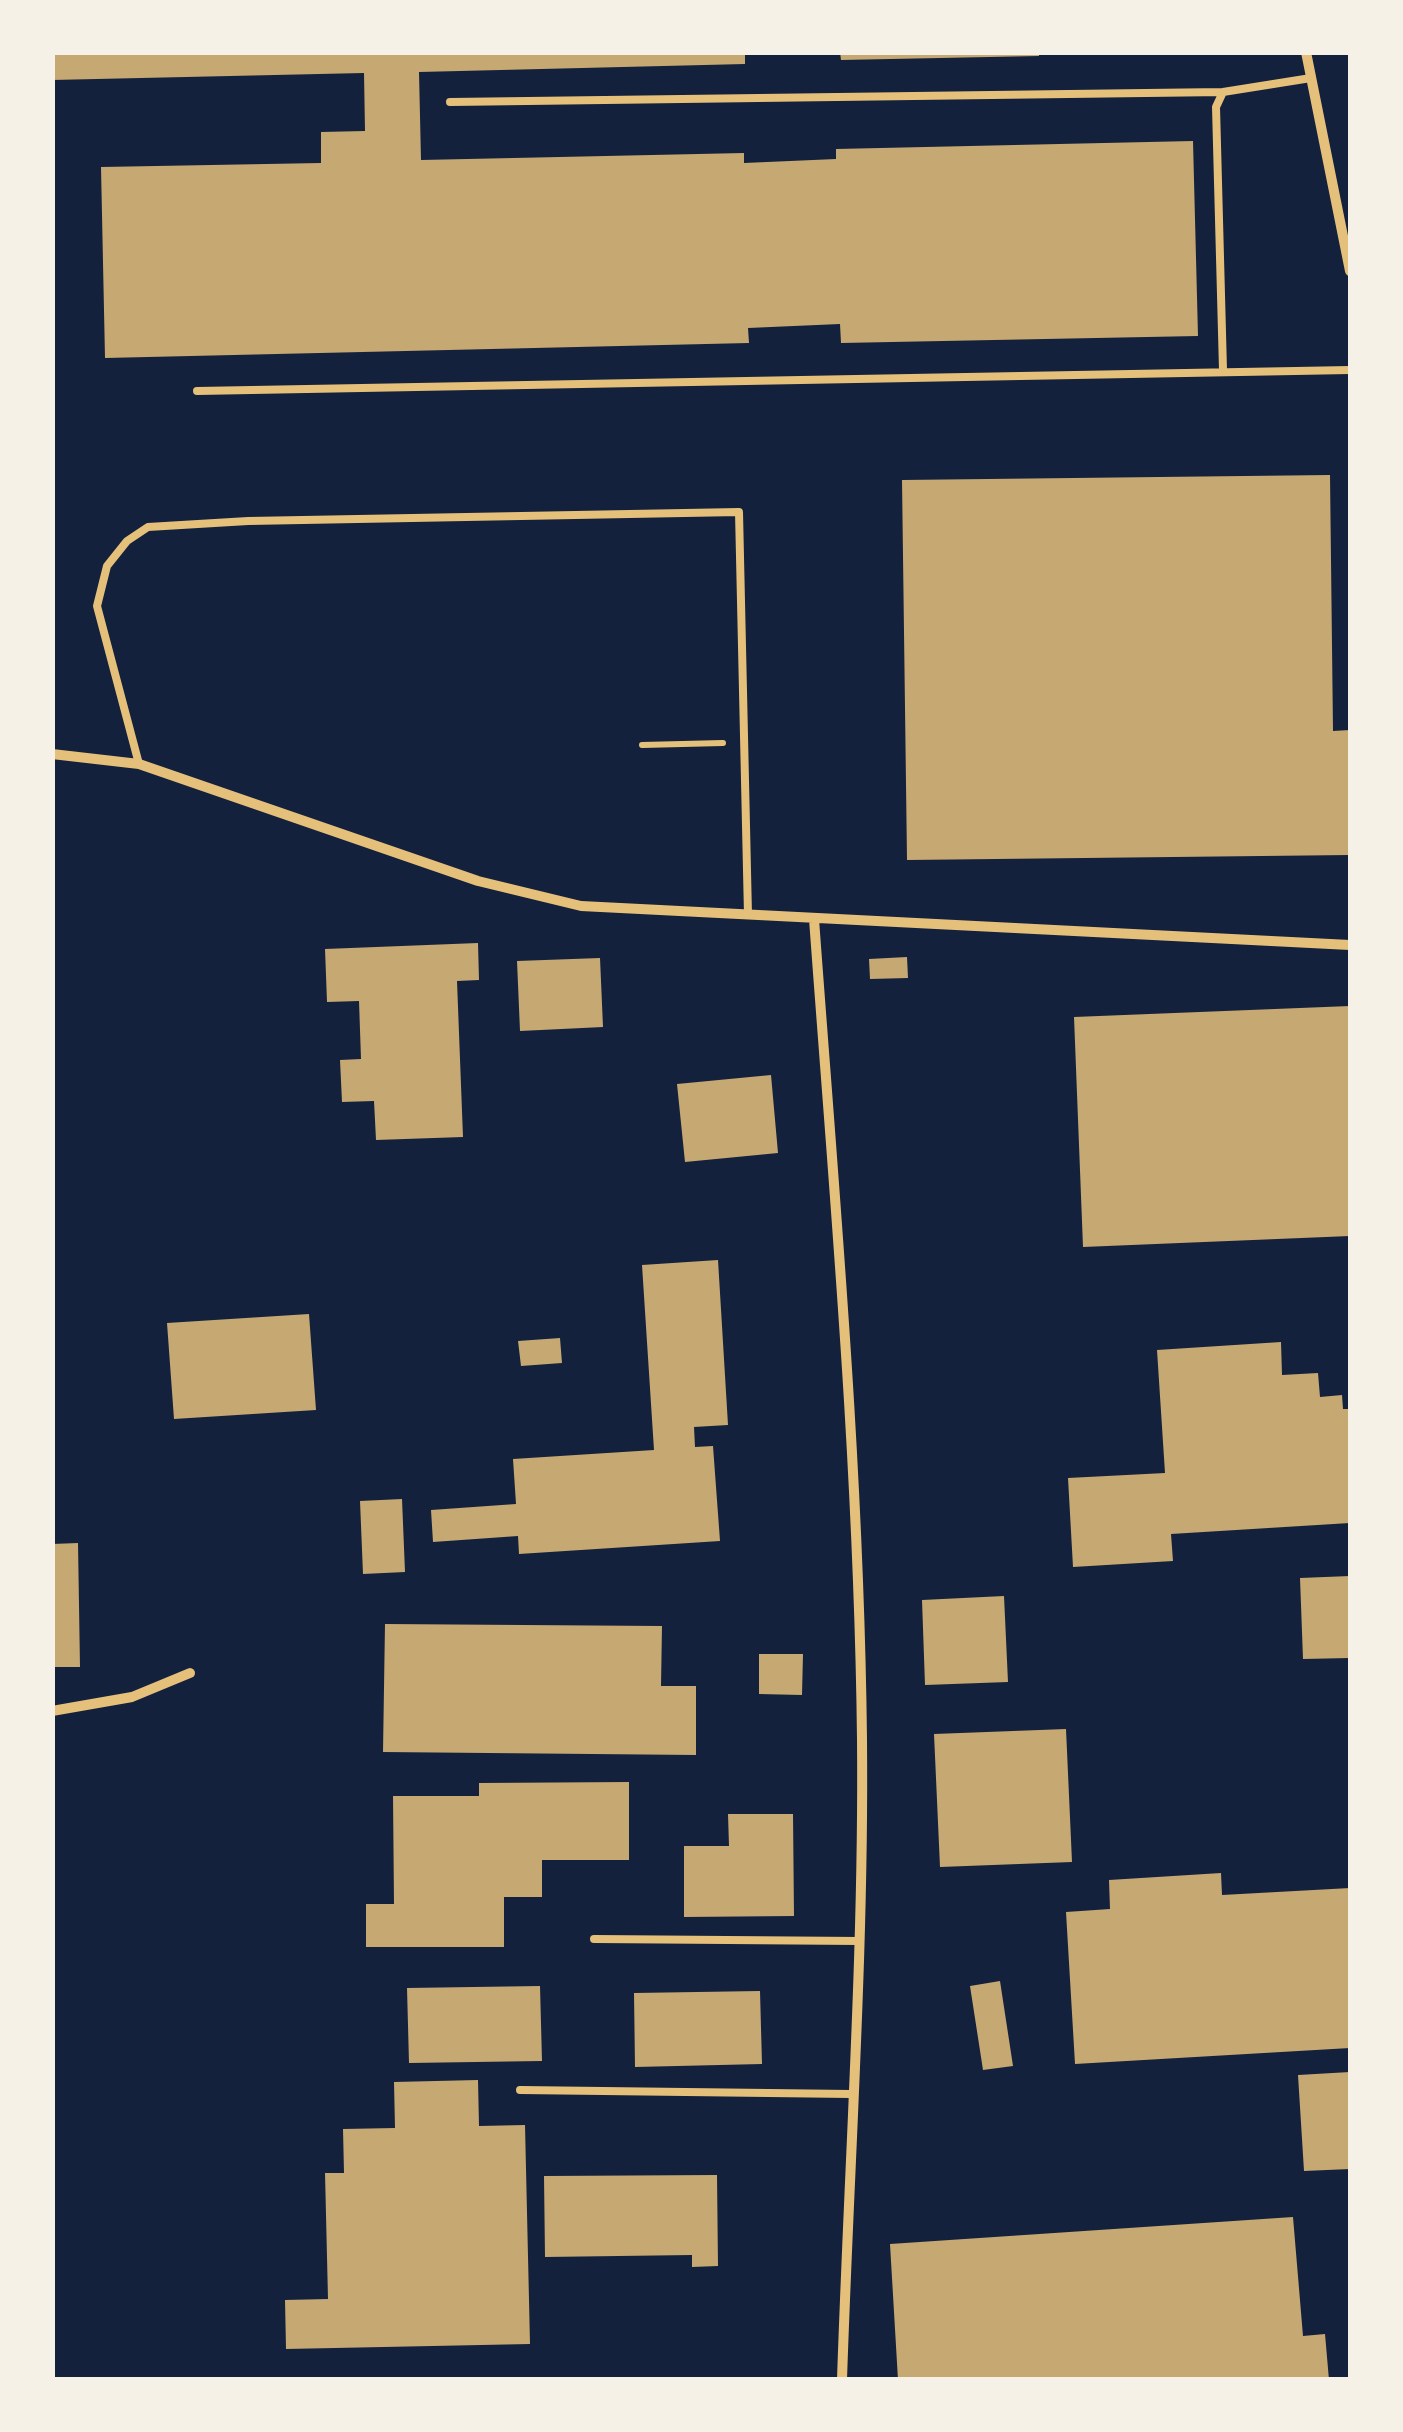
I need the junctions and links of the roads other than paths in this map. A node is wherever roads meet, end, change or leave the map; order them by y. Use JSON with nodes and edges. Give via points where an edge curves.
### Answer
{"nodes":[{"id":1,"x":1306,"y":52,"type":"edge"},
{"id":2,"x":1311,"y":78,"type":"junction"},
{"id":3,"x":1224,"y":92,"type":"junction"},
{"id":4,"x":450,"y":102,"type":"dead end"},
{"id":5,"x":1350,"y":271,"type":"edge"},
{"id":6,"x":1223,"y":370,"type":"junction"},
{"id":7,"x":1350,"y":370,"type":"edge"},
{"id":8,"x":196,"y":391,"type":"dead end"},
{"id":9,"x":52,"y":754,"type":"edge"},
{"id":10,"x":139,"y":764,"type":"junction"},
{"id":11,"x":748,"y":916,"type":"junction"},
{"id":12,"x":814,"y":919,"type":"junction"},
{"id":13,"x":1350,"y":945,"type":"edge"},
{"id":14,"x":190,"y":1673,"type":"dead end"},
{"id":15,"x":52,"y":1711,"type":"edge"},
{"id":16,"x":594,"y":1940,"type":"dead end"},
{"id":17,"x":860,"y":1941,"type":"junction"},
{"id":18,"x":520,"y":2090,"type":"dead end"},
{"id":19,"x":851,"y":2094,"type":"junction"},
{"id":20,"x":842,"y":2380,"type":"edge"}],
"edges":[{"from":1,"to":2,"type":"street"},
{"from":2,"to":3,"type":"lane"},
{"from":2,"to":5,"type":"street"},
{"from":3,"to":4,"type":"lane"},
{"from":3,"to":6,"type":"lane","via":[[1216,108]]},
{"from":6,"to":7,"type":"lane"},
{"from":6,"to":8,"type":"lane"},
{"from":9,"to":10,"type":"street"},
{"from":10,"to":11,"type":"street","via":[[478,881],[582,906]]},
{"from":10,"to":11,"type":"lane","via":[[98,616],[107,566],[148,527],[738,512]]},
{"from":11,"to":12,"type":"street"},
{"from":12,"to":13,"type":"street"},
{"from":12,"to":17,"type":"street","via":[[857,1558]]},
{"from":14,"to":15,"type":"street","via":[[132,1698]]},
{"from":16,"to":17,"type":"lane"},
{"from":17,"to":19,"type":"street"},
{"from":18,"to":19,"type":"lane"},
{"from":19,"to":20,"type":"street"}]}
